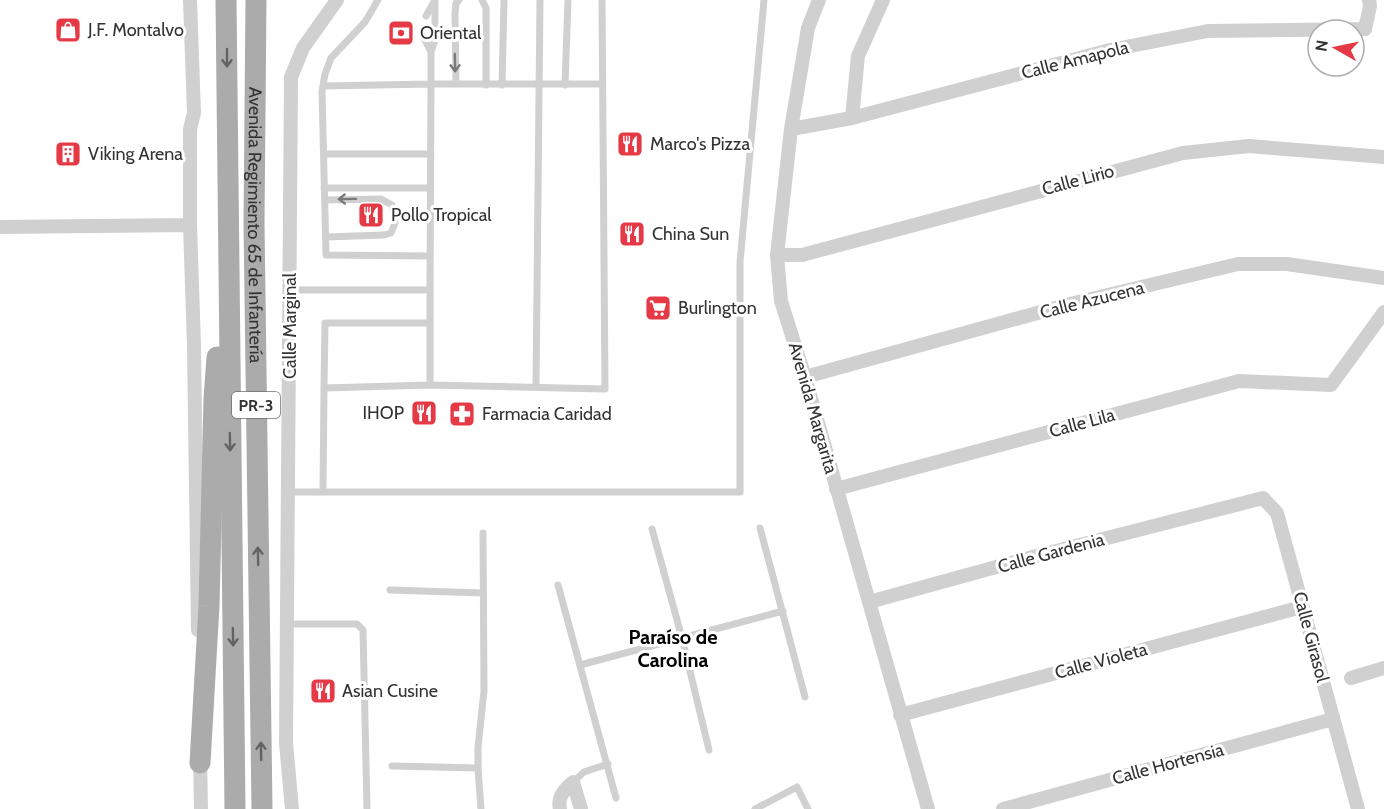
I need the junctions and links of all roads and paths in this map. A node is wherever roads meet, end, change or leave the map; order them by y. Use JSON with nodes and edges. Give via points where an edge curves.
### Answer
{"nodes":[{"id":1,"x":190,"y":0,"type":"edge"},
{"id":2,"x":226,"y":0,"type":"edge"},
{"id":3,"x":256,"y":0,"type":"edge"},
{"id":4,"x":270,"y":0,"type":"edge"},
{"id":5,"x":337,"y":0,"type":"edge"},
{"id":6,"x":378,"y":0,"type":"edge"},
{"id":7,"x":435,"y":0,"type":"edge"},
{"id":8,"x":459,"y":0,"type":"edge"},
{"id":9,"x":482,"y":0,"type":"edge"},
{"id":10,"x":504,"y":0,"type":"edge"},
{"id":11,"x":540,"y":0,"type":"edge"},
{"id":12,"x":568,"y":0,"type":"edge"},
{"id":13,"x":602,"y":0,"type":"edge"},
{"id":14,"x":764,"y":0,"type":"edge"},
{"id":15,"x":819,"y":0,"type":"edge"},
{"id":16,"x":883,"y":0,"type":"edge"},
{"id":17,"x":1369,"y":0,"type":"edge"},
{"id":18,"x":426,"y":16,"type":"dead end"},
{"id":19,"x":424,"y":38,"type":"dead end"},
{"id":20,"x":431,"y":52,"type":"junction"},
{"id":21,"x":431,"y":84,"type":"junction"},
{"id":22,"x":456,"y":84,"type":"junction"},
{"id":23,"x":602,"y":84,"type":"junction"},
{"id":24,"x":486,"y":85,"type":"junction"},
{"id":25,"x":502,"y":85,"type":"junction"},
{"id":26,"x":539,"y":85,"type":"junction"},
{"id":27,"x":565,"y":85,"type":"junction"},
{"id":28,"x":323,"y":86,"type":"junction"},
{"id":29,"x":852,"y":118,"type":"junction"},
{"id":30,"x":791,"y":129,"type":"junction"},
{"id":31,"x":324,"y":154,"type":"junction"},
{"id":32,"x":430,"y":154,"type":"junction"},
{"id":33,"x":1384,"y":157,"type":"edge"},
{"id":34,"x":324,"y":188,"type":"junction"},
{"id":35,"x":430,"y":188,"type":"junction"},
{"id":36,"x":325,"y":200,"type":"junction"},
{"id":37,"x":227,"y":210,"type":"junction"},
{"id":38,"x":190,"y":225,"type":"junction"},
{"id":39,"x":0,"y":227,"type":"edge"},
{"id":40,"x":326,"y":237,"type":"junction"},
{"id":41,"x":777,"y":255,"type":"junction"},
{"id":42,"x":430,"y":256,"type":"junction"},
{"id":43,"x":1384,"y":278,"type":"edge"},
{"id":44,"x":290,"y":290,"type":"junction"},
{"id":45,"x":430,"y":290,"type":"junction"},
{"id":46,"x":1384,"y":312,"type":"edge"},
{"id":47,"x":430,"y":323,"type":"junction"},
{"id":48,"x":256,"y":330,"type":"junction"},
{"id":49,"x":805,"y":376,"type":"junction"},
{"id":50,"x":430,"y":385,"type":"junction"},
{"id":51,"x":536,"y":386,"type":"junction"},
{"id":52,"x":324,"y":388,"type":"junction"},
{"id":53,"x":836,"y":489,"type":"junction"},
{"id":54,"x":323,"y":491,"type":"junction"},
{"id":55,"x":289,"y":492,"type":"junction"},
{"id":56,"x":1234,"y":506,"type":"joint"},
{"id":57,"x":760,"y":528,"type":"dead end"},
{"id":58,"x":652,"y":529,"type":"dead end"},
{"id":59,"x":483,"y":533,"type":"dead end"},
{"id":60,"x":558,"y":585,"type":"dead end"},
{"id":61,"x":390,"y":590,"type":"dead end"},
{"id":62,"x":483,"y":592,"type":"junction"},
{"id":63,"x":869,"y":602,"type":"junction"},
{"id":64,"x":1302,"y":607,"type":"junction"},
{"id":65,"x":783,"y":611,"type":"junction"},
{"id":66,"x":287,"y":624,"type":"junction"},
{"id":67,"x":682,"y":638,"type":"junction"},
{"id":68,"x":580,"y":665,"type":"junction"},
{"id":69,"x":1384,"y":668,"type":"edge"},
{"id":70,"x":1351,"y":678,"type":"dead end"},
{"id":71,"x":805,"y":697,"type":"dead end"},
{"id":72,"x":900,"y":715,"type":"junction"},
{"id":73,"x":1333,"y":719,"type":"junction"},
{"id":74,"x":709,"y":750,"type":"dead end"},
{"id":75,"x":200,"y":763,"type":"junction"},
{"id":76,"x":608,"y":764,"type":"junction"},
{"id":77,"x":392,"y":766,"type":"dead end"},
{"id":78,"x":478,"y":768,"type":"junction"},
{"id":79,"x":573,"y":782,"type":"junction"},
{"id":80,"x":616,"y":798,"type":"dead end"},
{"id":81,"x":201,"y":809,"type":"edge"},
{"id":82,"x":235,"y":809,"type":"edge"},
{"id":83,"x":262,"y":809,"type":"edge"},
{"id":84,"x":292,"y":809,"type":"edge"},
{"id":85,"x":367,"y":809,"type":"edge"},
{"id":86,"x":481,"y":809,"type":"edge"},
{"id":87,"x":560,"y":809,"type":"edge"},
{"id":88,"x":581,"y":809,"type":"edge"},
{"id":89,"x":755,"y":809,"type":"edge"},
{"id":90,"x":808,"y":809,"type":"edge"},
{"id":91,"x":928,"y":809,"type":"edge"},
{"id":92,"x":1003,"y":809,"type":"edge"},
{"id":93,"x":1358,"y":809,"type":"edge"}],
"edges":[{"from":1,"to":38,"type":"street","via":[[194,113],[190,129]]},
{"from":2,"to":37,"type":"main road","name":"Avenida Regimiento 65 de Infantería","number":"PR-3","one_way":true},
{"from":3,"to":48,"type":"main road","name":"Avenida Regimiento 65 de Infantería","number":"PR-3"},
{"from":4,"to":48,"type":"main road","via":[[268,211]]},
{"from":5,"to":44,"type":"street","name":"Calle Marginal","via":[[303,48],[291,77]]},
{"from":6,"to":28,"type":"lane","via":[[365,22],[331,58]]},
{"from":7,"to":18,"type":"lane"},
{"from":7,"to":20,"type":"lane","via":[[435,40]]},
{"from":8,"to":22,"type":"lane","one_way":true,"via":[[455,13]]},
{"from":9,"to":24,"type":"lane","via":[[486,8]]},
{"from":10,"to":25,"type":"lane"},
{"from":11,"to":26,"type":"lane"},
{"from":12,"to":27,"type":"lane"},
{"from":13,"to":23,"type":"lane"},
{"from":14,"to":54,"type":"lane","via":[[740,262],[740,492]]},
{"from":15,"to":30,"type":"street","name":"Avenida Margarita","via":[[808,28]]},
{"from":16,"to":29,"type":"street","via":[[858,56]]},
{"from":17,"to":29,"type":"street","name":"Calle Amapola","via":[[1365,29],[1208,30],[1110,50]]},
{"from":19,"to":20,"type":"lane"},
{"from":20,"to":21,"type":"lane"},
{"from":21,"to":22,"type":"lane"},
{"from":21,"to":28,"type":"lane"},
{"from":21,"to":32,"type":"lane"},
{"from":22,"to":24,"type":"lane"},
{"from":23,"to":27,"type":"lane"},
{"from":23,"to":51,"type":"lane","via":[[605,388]]},
{"from":24,"to":25,"type":"lane"},
{"from":25,"to":26,"type":"lane"},
{"from":26,"to":27,"type":"lane"},
{"from":26,"to":51,"type":"lane"},
{"from":28,"to":31,"type":"lane"},
{"from":29,"to":30,"type":"street","name":"Calle Amapola"},
{"from":30,"to":41,"type":"street","name":"Avenida Margarita"},
{"from":31,"to":32,"type":"lane"},
{"from":31,"to":34,"type":"lane"},
{"from":32,"to":35,"type":"lane"},
{"from":33,"to":41,"type":"street","name":"Calle Lirio","via":[[1249,146],[1183,153],[802,255]]},
{"from":34,"to":35,"type":"lane"},
{"from":34,"to":36,"type":"lane"},
{"from":35,"to":42,"type":"lane"},
{"from":36,"to":40,"type":"lane"},
{"from":40,"to":36,"type":"lane","one_way":true,"via":[[384,235],[392,233],[395,223],[392,205],[381,199]]},
{"from":37,"to":75,"type":"main road","via":[[214,399]]},
{"from":37,"to":82,"type":"main road","name":"Avenida Regimiento 65 de Infantería","number":"PR-3","one_way":true},
{"from":38,"to":39,"type":"street"},
{"from":38,"to":75,"type":"street"},
{"from":40,"to":42,"type":"lane","via":[[326,255]]},
{"from":41,"to":49,"type":"street","name":"Avenida Margarita","via":[[781,301]]},
{"from":42,"to":45,"type":"lane"},
{"from":43,"to":49,"type":"street","name":"Calle Azucena","via":[[1287,264],[1239,264],[1070,304]]},
{"from":44,"to":45,"type":"lane"},
{"from":44,"to":55,"type":"street","name":"Calle Marginal"},
{"from":45,"to":47,"type":"lane"},
{"from":46,"to":53,"type":"street","name":"Calle Lila","via":[[1331,385],[1239,381]]},
{"from":47,"to":50,"type":"lane"},
{"from":47,"to":52,"type":"lane","via":[[325,323]]},
{"from":83,"to":48,"type":"main road","name":"Avenida Regimiento 65 de Infantería","number":"PR-3","one_way":true},
{"from":49,"to":53,"type":"street","name":"Avenida Margarita"},
{"from":50,"to":51,"type":"lane"},
{"from":50,"to":52,"type":"lane"},
{"from":52,"to":54,"type":"lane"},
{"from":53,"to":63,"type":"street","name":"Avenida Margarita"},
{"from":54,"to":55,"type":"lane"},
{"from":55,"to":66,"type":"street","name":"Calle Marginal"},
{"from":56,"to":63,"type":"street","name":"Calle Gardenia"},
{"from":56,"to":64,"type":"street","name":"Calle Girasol","via":[[1263,498],[1277,513]]},
{"from":57,"to":65,"type":"lane"},
{"from":58,"to":67,"type":"lane"},
{"from":59,"to":62,"type":"lane"},
{"from":60,"to":68,"type":"lane"},
{"from":61,"to":62,"type":"lane"},
{"from":62,"to":78,"type":"lane","via":[[484,691]]},
{"from":63,"to":72,"type":"street","name":"Avenida Margarita"},
{"from":64,"to":72,"type":"street","name":"Calle Violeta"},
{"from":64,"to":73,"type":"street","name":"Calle Girasol"},
{"from":65,"to":67,"type":"lane"},
{"from":65,"to":71,"type":"lane"},
{"from":66,"to":84,"type":"street","name":"Calle Marginal","via":[[286,743]]},
{"from":66,"to":85,"type":"lane","via":[[357,624],[363,630]]},
{"from":67,"to":68,"type":"lane"},
{"from":67,"to":74,"type":"lane"},
{"from":68,"to":76,"type":"lane"},
{"from":69,"to":70,"type":"street"},
{"from":72,"to":91,"type":"street","name":"Avenida Margarita"},
{"from":73,"to":92,"type":"street","name":"Calle Hortensia"},
{"from":73,"to":93,"type":"street","name":"Calle Girasol"},
{"from":75,"to":81,"type":"street"},
{"from":76,"to":79,"type":"lane","via":[[584,772]]},
{"from":76,"to":80,"type":"lane"},
{"from":77,"to":78,"type":"lane"},
{"from":78,"to":86,"type":"lane"},
{"from":79,"to":87,"type":"street","via":[[563,791]]},
{"from":79,"to":88,"type":"street"},
{"from":89,"to":90,"type":"lane","via":[[797,787]]}]}
